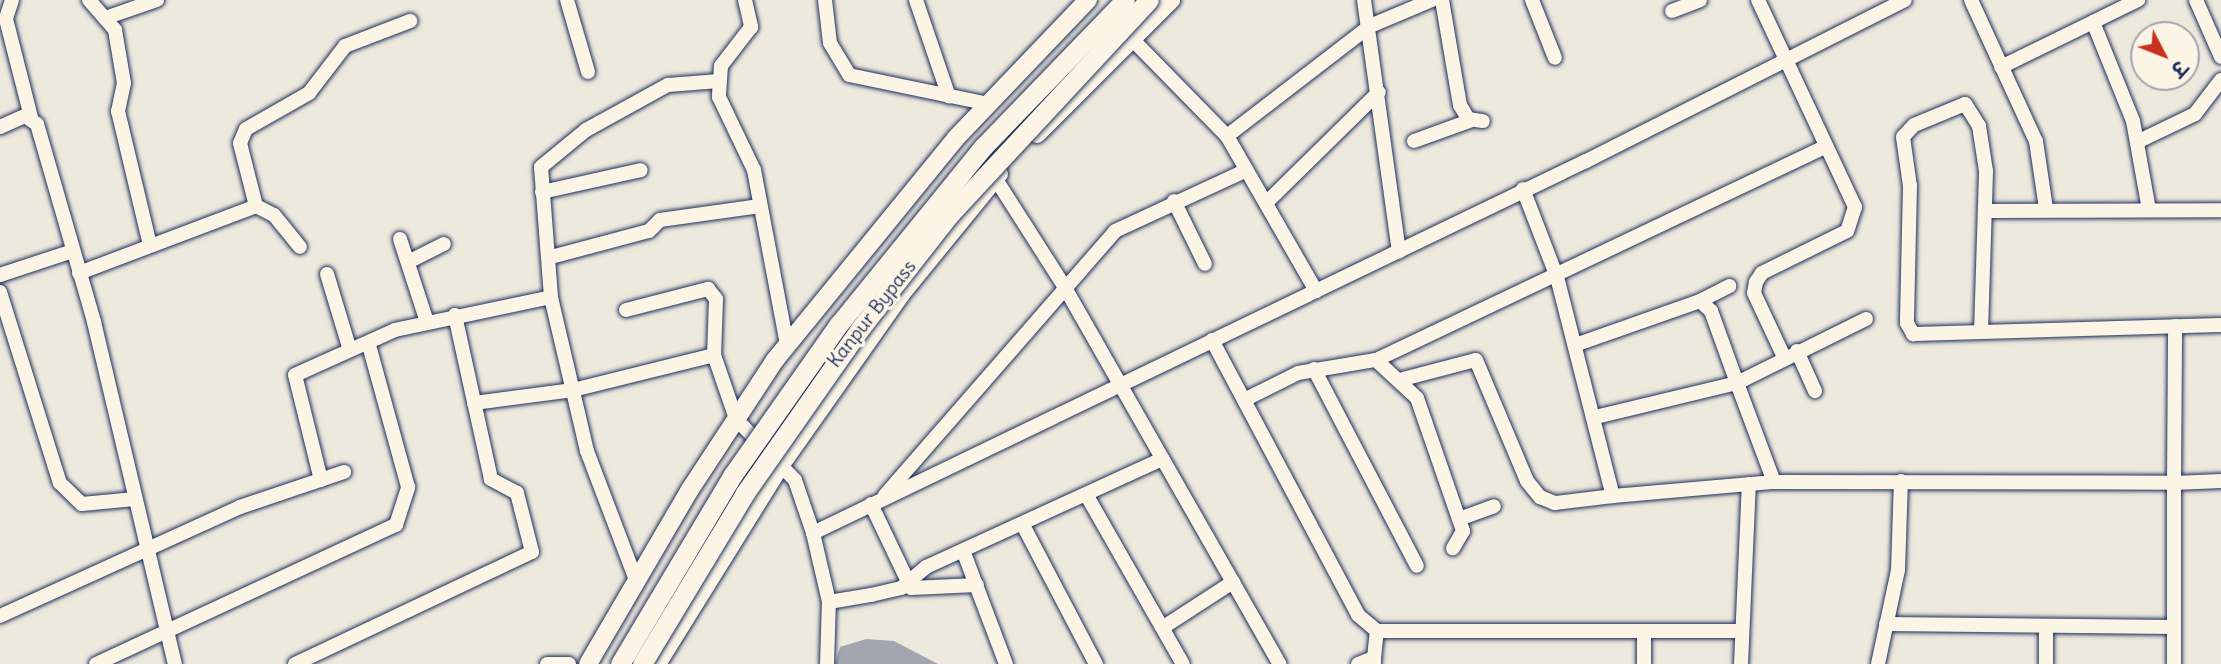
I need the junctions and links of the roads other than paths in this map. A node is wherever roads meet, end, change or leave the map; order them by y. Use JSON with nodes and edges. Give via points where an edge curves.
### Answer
{"nodes":[{"id":1,"x":89,"y":0,"type":"edge"},
{"id":2,"x":157,"y":0,"type":"edge"},
{"id":3,"x":567,"y":0,"type":"edge"},
{"id":4,"x":745,"y":0,"type":"edge"},
{"id":5,"x":825,"y":0,"type":"edge"},
{"id":6,"x":916,"y":0,"type":"edge"},
{"id":7,"x":1088,"y":0,"type":"edge"},
{"id":8,"x":1125,"y":0,"type":"edge"},
{"id":9,"x":1149,"y":0,"type":"edge"},
{"id":10,"x":1171,"y":0,"type":"edge"},
{"id":11,"x":1364,"y":0,"type":"edge"},
{"id":12,"x":1432,"y":0,"type":"edge"},
{"id":13,"x":1442,"y":0,"type":"edge"},
{"id":14,"x":1532,"y":0,"type":"edge"},
{"id":15,"x":1700,"y":0,"type":"edge"},
{"id":16,"x":1758,"y":0,"type":"edge"},
{"id":17,"x":1868,"y":0,"type":"edge"},
{"id":18,"x":1905,"y":0,"type":"edge"},
{"id":19,"x":1971,"y":0,"type":"edge"},
{"id":20,"x":2138,"y":0,"type":"edge"},
{"id":21,"x":2196,"y":0,"type":"edge"},
{"id":22,"x":7,"y":3,"type":"edge"},
{"id":23,"x":1672,"y":11,"type":"dead end"},
{"id":24,"x":1875,"y":14,"type":"junction"},
{"id":25,"x":108,"y":17,"type":"junction"},
{"id":26,"x":410,"y":21,"type":"dead end"},
{"id":27,"x":2093,"y":22,"type":"junction"},
{"id":28,"x":1370,"y":26,"type":"junction"},
{"id":29,"x":1130,"y":37,"type":"junction"},
{"id":30,"x":2221,"y":57,"type":"edge"},
{"id":31,"x":1555,"y":58,"type":"dead end"},
{"id":32,"x":1782,"y":58,"type":"junction"},
{"id":33,"x":2001,"y":67,"type":"junction"},
{"id":34,"x":588,"y":72,"type":"dead end"},
{"id":35,"x":719,"y":80,"type":"junction"},
{"id":36,"x":2221,"y":80,"type":"edge"},
{"id":37,"x":1379,"y":92,"type":"junction"},
{"id":38,"x":949,"y":97,"type":"junction"},
{"id":39,"x":989,"y":104,"type":"junction"},
{"id":40,"x":31,"y":117,"type":"junction"},
{"id":41,"x":0,"y":127,"type":"edge"},
{"id":42,"x":1227,"y":136,"type":"junction"},
{"id":43,"x":1415,"y":141,"type":"dead end"},
{"id":44,"x":2139,"y":141,"type":"junction"},
{"id":45,"x":1825,"y":147,"type":"junction"},
{"id":46,"x":641,"y":170,"type":"dead end"},
{"id":47,"x":1247,"y":170,"type":"junction"},
{"id":48,"x":995,"y":178,"type":"junction"},
{"id":49,"x":1523,"y":189,"type":"junction"},
{"id":50,"x":542,"y":192,"type":"junction"},
{"id":51,"x":1174,"y":201,"type":"junction"},
{"id":52,"x":1266,"y":203,"type":"junction"},
{"id":53,"x":256,"y":206,"type":"junction"},
{"id":54,"x":760,"y":206,"type":"junction"},
{"id":55,"x":2046,"y":209,"type":"junction"},
{"id":56,"x":2149,"y":210,"type":"junction"},
{"id":57,"x":1988,"y":211,"type":"junction"},
{"id":58,"x":2221,"y":211,"type":"edge"},
{"id":59,"x":400,"y":240,"type":"dead end"},
{"id":60,"x":444,"y":244,"type":"dead end"},
{"id":61,"x":150,"y":245,"type":"junction"},
{"id":62,"x":300,"y":247,"type":"dead end"},
{"id":63,"x":73,"y":251,"type":"junction"},
{"id":64,"x":1399,"y":252,"type":"junction"},
{"id":65,"x":551,"y":257,"type":"junction"},
{"id":66,"x":408,"y":262,"type":"junction"},
{"id":67,"x":1205,"y":264,"type":"dead end"},
{"id":68,"x":79,"y":273,"type":"junction"},
{"id":69,"x":327,"y":274,"type":"dead end"},
{"id":70,"x":0,"y":275,"type":"edge"},
{"id":71,"x":1558,"y":277,"type":"junction"},
{"id":72,"x":1064,"y":286,"type":"junction"},
{"id":73,"x":1729,"y":286,"type":"dead end"},
{"id":74,"x":1316,"y":291,"type":"junction"},
{"id":75,"x":0,"y":292,"type":"edge"},
{"id":76,"x":551,"y":297,"type":"junction"},
{"id":77,"x":1700,"y":301,"type":"junction"},
{"id":78,"x":626,"y":310,"type":"dead end"},
{"id":79,"x":455,"y":315,"type":"junction"},
{"id":80,"x":1866,"y":318,"type":"dead end"},
{"id":81,"x":427,"y":322,"type":"junction"},
{"id":82,"x":2221,"y":325,"type":"edge"},
{"id":83,"x":2175,"y":326,"type":"junction"},
{"id":84,"x":1981,"y":332,"type":"junction"},
{"id":85,"x":1212,"y":340,"type":"junction"},
{"id":86,"x":368,"y":342,"type":"junction"},
{"id":87,"x":787,"y":344,"type":"junction"},
{"id":88,"x":1576,"y":345,"type":"junction"},
{"id":89,"x":350,"y":350,"type":"junction"},
{"id":90,"x":1791,"y":354,"type":"junction"},
{"id":91,"x":715,"y":355,"type":"junction"},
{"id":92,"x":1376,"y":360,"type":"junction"},
{"id":93,"x":1314,"y":369,"type":"junction"},
{"id":94,"x":1403,"y":379,"type":"junction"},
{"id":95,"x":1120,"y":383,"type":"junction"},
{"id":96,"x":1737,"y":383,"type":"junction"},
{"id":97,"x":573,"y":390,"type":"junction"},
{"id":98,"x":1815,"y":391,"type":"dead end"},
{"id":99,"x":1244,"y":400,"type":"junction"},
{"id":100,"x":474,"y":404,"type":"junction"},
{"id":101,"x":1595,"y":417,"type":"junction"},
{"id":102,"x":736,"y":419,"type":"junction"},
{"id":103,"x":1162,"y":459,"type":"junction"},
{"id":104,"x":782,"y":463,"type":"junction"},
{"id":105,"x":344,"y":472,"type":"dead end"},
{"id":106,"x":321,"y":480,"type":"junction"},
{"id":107,"x":1901,"y":481,"type":"junction"},
{"id":108,"x":2221,"y":481,"type":"edge"},
{"id":109,"x":1774,"y":482,"type":"junction"},
{"id":110,"x":2174,"y":482,"type":"junction"},
{"id":111,"x":1749,"y":484,"type":"junction"},
{"id":112,"x":1087,"y":496,"type":"junction"},
{"id":113,"x":1613,"y":496,"type":"junction"},
{"id":114,"x":135,"y":499,"type":"junction"},
{"id":115,"x":876,"y":502,"type":"junction"},
{"id":116,"x":1494,"y":506,"type":"dead end"},
{"id":117,"x":1459,"y":519,"type":"junction"},
{"id":118,"x":1024,"y":527,"type":"junction"},
{"id":119,"x":813,"y":533,"type":"junction"},
{"id":120,"x":1454,"y":548,"type":"dead end"},
{"id":121,"x":147,"y":552,"type":"junction"},
{"id":122,"x":964,"y":553,"type":"junction"},
{"id":123,"x":1417,"y":566,"type":"dead end"},
{"id":124,"x":636,"y":580,"type":"junction"},
{"id":125,"x":1233,"y":582,"type":"junction"},
{"id":126,"x":906,"y":584,"type":"junction"},
{"id":127,"x":977,"y":585,"type":"junction"},
{"id":128,"x":829,"y":602,"type":"junction"},
{"id":129,"x":0,"y":616,"type":"edge"},
{"id":130,"x":1886,"y":624,"type":"junction"},
{"id":131,"x":1165,"y":626,"type":"junction"},
{"id":132,"x":2046,"y":626,"type":"junction"},
{"id":133,"x":2174,"y":627,"type":"junction"},
{"id":134,"x":166,"y":630,"type":"junction"},
{"id":135,"x":1377,"y":631,"type":"junction"},
{"id":136,"x":1644,"y":631,"type":"junction"},
{"id":137,"x":1742,"y":631,"type":"junction"},
{"id":138,"x":1374,"y":661,"type":"edge"},
{"id":139,"x":96,"y":664,"type":"edge"},
{"id":140,"x":175,"y":664,"type":"edge"},
{"id":141,"x":295,"y":664,"type":"edge"},
{"id":142,"x":547,"y":664,"type":"edge"},
{"id":143,"x":569,"y":664,"type":"edge"},
{"id":144,"x":588,"y":664,"type":"edge"},
{"id":145,"x":620,"y":664,"type":"edge"},
{"id":146,"x":642,"y":664,"type":"edge"},
{"id":147,"x":657,"y":664,"type":"edge"},
{"id":148,"x":827,"y":664,"type":"edge"},
{"id":149,"x":1006,"y":664,"type":"edge"},
{"id":150,"x":1096,"y":664,"type":"edge"},
{"id":151,"x":1183,"y":664,"type":"edge"},
{"id":152,"x":1280,"y":664,"type":"edge"},
{"id":153,"x":1358,"y":664,"type":"edge"},
{"id":154,"x":1644,"y":664,"type":"edge"},
{"id":155,"x":1741,"y":664,"type":"edge"},
{"id":156,"x":1878,"y":664,"type":"edge"},
{"id":157,"x":2046,"y":664,"type":"edge"},
{"id":158,"x":2174,"y":664,"type":"edge"}],
"edges":[{"from":1,"to":25,"type":"street"},
{"from":2,"to":25,"type":"street"},
{"from":3,"to":34,"type":"street"},
{"from":4,"to":35,"type":"street","via":[[751,27],[721,66]]},
{"from":5,"to":38,"type":"street","via":[[830,43],[849,75]]},
{"from":6,"to":38,"type":"street"},
{"from":7,"to":39,"type":"main road"},
{"from":8,"to":145,"type":"highway","name":"Kanpur Bypass","bridge":true,"via":[[984,147],[839,324],[732,476]]},
{"from":9,"to":146,"type":"highway","name":"Kanpur Bypass","bridge":true,"via":[[950,215],[859,330],[745,493]]},
{"from":10,"to":29,"type":"main road"},
{"from":11,"to":28,"type":"street"},
{"from":12,"to":28,"type":"street"},
{"from":13,"to":43,"type":"street","via":[[1461,105],[1477,121]]},
{"from":14,"to":31,"type":"street"},
{"from":15,"to":23,"type":"street"},
{"from":16,"to":32,"type":"street"},
{"from":17,"to":24,"type":"street"},
{"from":18,"to":24,"type":"street"},
{"from":19,"to":33,"type":"street"},
{"from":20,"to":27,"type":"street"},
{"from":21,"to":30,"type":"street"},
{"from":22,"to":40,"type":"street","via":[[6,19]]},
{"from":24,"to":32,"type":"street"},
{"from":25,"to":61,"type":"street","via":[[124,83],[118,111]]},
{"from":26,"to":53,"type":"street","via":[[353,41],[309,93],[246,129],[240,143]]},
{"from":27,"to":33,"type":"street"},
{"from":27,"to":44,"type":"street"},
{"from":28,"to":37,"type":"street"},
{"from":28,"to":42,"type":"street"},
{"from":29,"to":42,"type":"street"},
{"from":29,"to":48,"type":"main road"},
{"from":32,"to":45,"type":"street"},
{"from":32,"to":49,"type":"street"},
{"from":33,"to":55,"type":"street","via":[[2036,141]]},
{"from":35,"to":50,"type":"street","via":[[668,85],[586,130],[545,159]]},
{"from":35,"to":54,"type":"street","via":[[724,112],[744,138]]},
{"from":36,"to":44,"type":"street","via":[[2195,114]]},
{"from":37,"to":52,"type":"street"},
{"from":37,"to":64,"type":"street"},
{"from":38,"to":39,"type":"street"},
{"from":39,"to":87,"type":"main road"},
{"from":40,"to":41,"type":"street"},
{"from":40,"to":63,"type":"street"},
{"from":42,"to":47,"type":"street"},
{"from":44,"to":56,"type":"street"},
{"from":45,"to":71,"type":"street"},
{"from":45,"to":90,"type":"street","via":[[1855,218],[1847,231],[1762,273],[1756,282],[1757,301]]},
{"from":46,"to":50,"type":"street"},
{"from":47,"to":51,"type":"street"},
{"from":47,"to":52,"type":"street"},
{"from":48,"to":72,"type":"street"},
{"from":48,"to":104,"type":"main road","via":[[901,294]]},
{"from":49,"to":64,"type":"street"},
{"from":49,"to":71,"type":"street"},
{"from":50,"to":65,"type":"street"},
{"from":51,"to":67,"type":"street"},
{"from":51,"to":72,"type":"street","via":[[1115,231]]},
{"from":52,"to":74,"type":"street"},
{"from":53,"to":61,"type":"street"},
{"from":53,"to":62,"type":"street","via":[[274,215]]},
{"from":54,"to":65,"type":"street","via":[[660,220],[649,231]]},
{"from":54,"to":87,"type":"street"},
{"from":55,"to":56,"type":"street"},
{"from":55,"to":57,"type":"street"},
{"from":56,"to":58,"type":"street"},
{"from":57,"to":84,"type":"street"},
{"from":57,"to":84,"type":"street","via":[[1983,140],[1969,106],[1906,131],[1910,331],[1957,337]]},
{"from":59,"to":66,"type":"street"},
{"from":60,"to":66,"type":"street"},
{"from":61,"to":68,"type":"street"},
{"from":63,"to":68,"type":"street"},
{"from":63,"to":70,"type":"street"},
{"from":64,"to":74,"type":"street"},
{"from":65,"to":76,"type":"street"},
{"from":66,"to":81,"type":"street"},
{"from":68,"to":114,"type":"street"},
{"from":69,"to":89,"type":"street"},
{"from":71,"to":88,"type":"street"},
{"from":71,"to":92,"type":"street"},
{"from":72,"to":95,"type":"street"},
{"from":72,"to":115,"type":"street"},
{"from":73,"to":77,"type":"street"},
{"from":74,"to":85,"type":"street"},
{"from":75,"to":114,"type":"street","via":[[60,483],[82,504]]},
{"from":76,"to":79,"type":"street"},
{"from":76,"to":97,"type":"street"},
{"from":77,"to":88,"type":"street"},
{"from":77,"to":96,"type":"street","via":[[1711,311]]},
{"from":78,"to":91,"type":"street","via":[[708,289],[716,299]]},
{"from":79,"to":81,"type":"street"},
{"from":79,"to":100,"type":"street"},
{"from":80,"to":90,"type":"street"},
{"from":81,"to":86,"type":"street"},
{"from":82,"to":83,"type":"street"},
{"from":83,"to":84,"type":"street"},
{"from":83,"to":110,"type":"street"},
{"from":85,"to":95,"type":"street"},
{"from":85,"to":99,"type":"street"},
{"from":86,"to":89,"type":"street"},
{"from":86,"to":134,"type":"street","via":[[408,487],[402,517]]},
{"from":87,"to":102,"type":"main road"},
{"from":88,"to":101,"type":"street"},
{"from":89,"to":106,"type":"street","via":[[295,375]]},
{"from":90,"to":96,"type":"street"},
{"from":90,"to":98,"type":"street"},
{"from":91,"to":97,"type":"street"},
{"from":91,"to":102,"type":"street"},
{"from":92,"to":93,"type":"street"},
{"from":92,"to":94,"type":"street"},
{"from":93,"to":99,"type":"street"},
{"from":93,"to":123,"type":"street"},
{"from":94,"to":113,"type":"street","via":[[1476,360],[1527,481],[1540,497],[1555,503]]},
{"from":94,"to":117,"type":"street","via":[[1417,398]]},
{"from":95,"to":103,"type":"street"},
{"from":95,"to":115,"type":"street"},
{"from":96,"to":101,"type":"street"},
{"from":96,"to":109,"type":"street"},
{"from":97,"to":100,"type":"street"},
{"from":97,"to":124,"type":"street","via":[[587,451]]},
{"from":99,"to":135,"type":"street","via":[[1358,615]]},
{"from":100,"to":141,"type":"street","via":[[491,479],[521,500],[532,547],[528,558]]},
{"from":101,"to":113,"type":"street"},
{"from":102,"to":104,"type":"street"},
{"from":102,"to":124,"type":"main road"},
{"from":103,"to":112,"type":"street"},
{"from":103,"to":125,"type":"street"},
{"from":104,"to":119,"type":"street","via":[[796,480]]},
{"from":104,"to":147,"type":"main road"},
{"from":105,"to":106,"type":"street"},
{"from":106,"to":121,"type":"street","via":[[240,507]]},
{"from":107,"to":109,"type":"street"},
{"from":107,"to":110,"type":"street"},
{"from":107,"to":130,"type":"street","via":[[1898,570]]},
{"from":108,"to":110,"type":"street"},
{"from":109,"to":111,"type":"street"},
{"from":110,"to":133,"type":"street"},
{"from":111,"to":113,"type":"street"},
{"from":111,"to":137,"type":"street"},
{"from":112,"to":118,"type":"street"},
{"from":112,"to":131,"type":"street"},
{"from":114,"to":121,"type":"street"},
{"from":115,"to":119,"type":"street"},
{"from":115,"to":126,"type":"street"},
{"from":116,"to":117,"type":"street"},
{"from":117,"to":120,"type":"street","via":[[1463,531]]},
{"from":118,"to":122,"type":"street"},
{"from":118,"to":150,"type":"street"},
{"from":119,"to":128,"type":"street"},
{"from":121,"to":129,"type":"street"},
{"from":121,"to":134,"type":"street"},
{"from":122,"to":126,"type":"street","via":[[926,567]]},
{"from":122,"to":127,"type":"street"},
{"from":124,"to":144,"type":"main road"},
{"from":125,"to":131,"type":"street"},
{"from":125,"to":152,"type":"street"},
{"from":126,"to":127,"type":"street","via":[[925,592]]},
{"from":126,"to":128,"type":"street"},
{"from":127,"to":149,"type":"street"},
{"from":128,"to":148,"type":"street"},
{"from":130,"to":132,"type":"street"},
{"from":130,"to":156,"type":"street"},
{"from":131,"to":151,"type":"street"},
{"from":132,"to":133,"type":"street"},
{"from":132,"to":157,"type":"street"},
{"from":133,"to":158,"type":"street"},
{"from":134,"to":139,"type":"street"},
{"from":134,"to":140,"type":"street"},
{"from":135,"to":136,"type":"street"},
{"from":135,"to":138,"type":"street"},
{"from":136,"to":137,"type":"street"},
{"from":136,"to":154,"type":"street"},
{"from":137,"to":155,"type":"street"},
{"from":138,"to":153,"type":"street"},
{"from":142,"to":143,"type":"street"}]}
